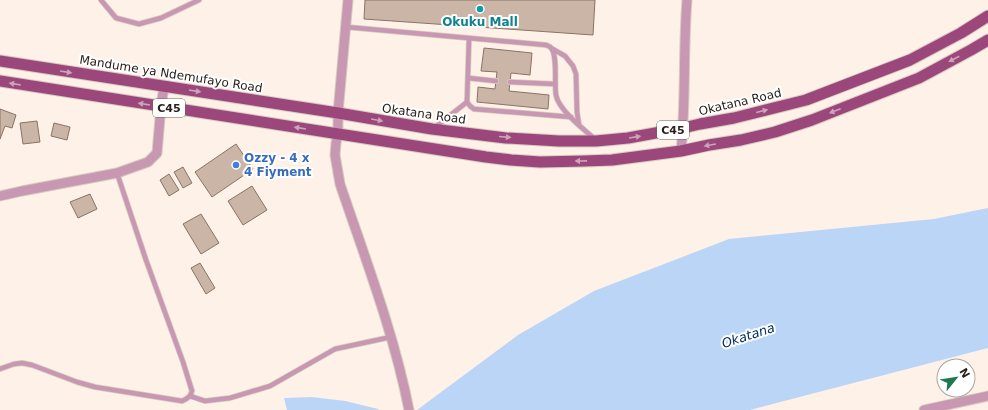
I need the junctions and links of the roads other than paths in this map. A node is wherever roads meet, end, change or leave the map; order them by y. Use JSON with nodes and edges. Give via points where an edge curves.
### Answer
{"nodes":[{"id":1,"x":100,"y":0,"type":"edge"},
{"id":2,"x":199,"y":0,"type":"edge"},
{"id":3,"x":348,"y":0,"type":"edge"},
{"id":4,"x":687,"y":0,"type":"edge"},
{"id":5,"x":988,"y":16,"type":"edge"},
{"id":6,"x":346,"y":27,"type":"junction"},
{"id":7,"x":469,"y":38,"type":"junction"},
{"id":8,"x":988,"y":40,"type":"edge"},
{"id":9,"x":551,"y":48,"type":"junction"},
{"id":10,"x":0,"y":61,"type":"edge"},
{"id":11,"x":468,"y":78,"type":"junction"},
{"id":12,"x":0,"y":81,"type":"edge"},
{"id":13,"x":496,"y":81,"type":"dead end"},
{"id":14,"x":510,"y":82,"type":"dead end"},
{"id":15,"x":555,"y":84,"type":"junction"},
{"id":16,"x":164,"y":87,"type":"junction"},
{"id":17,"x":467,"y":102,"type":"junction"},
{"id":18,"x":161,"y":106,"type":"junction"},
{"id":19,"x":338,"y":113,"type":"junction"},
{"id":20,"x":571,"y":117,"type":"junction"},
{"id":21,"x":579,"y":125,"type":"junction"},
{"id":22,"x":684,"y":128,"type":"junction"},
{"id":23,"x":432,"y":129,"type":"junction"},
{"id":24,"x":338,"y":134,"type":"junction"},
{"id":25,"x":596,"y":141,"type":"junction"},
{"id":26,"x":681,"y":151,"type":"junction"},
{"id":27,"x":117,"y":173,"type":"junction"},
{"id":28,"x":0,"y":196,"type":"edge"},
{"id":29,"x":391,"y":337,"type":"junction"},
{"id":30,"x":0,"y":369,"type":"edge"},
{"id":31,"x":190,"y":396,"type":"junction"},
{"id":32,"x":988,"y":396,"type":"edge"},
{"id":33,"x":408,"y":410,"type":"edge"},
{"id":34,"x":924,"y":410,"type":"edge"}],
"edges":[{"from":1,"to":2,"type":"lane","via":[[116,18],[139,24],[161,18]]},
{"from":3,"to":6,"type":"street"},
{"from":4,"to":22,"type":"street","via":[[684,30]]},
{"from":22,"to":5,"type":"main road","name":"Okatana Road","number":"C45","one_way":true,"via":[[806,100],[910,60]]},
{"from":6,"to":7,"type":"lane"},
{"from":6,"to":19,"type":"street"},
{"from":7,"to":9,"type":"lane","via":[[546,45]]},
{"from":7,"to":11,"type":"lane"},
{"from":8,"to":26,"type":"main road","number":"C45","one_way":true,"via":[[919,78],[812,120],[768,134]]},
{"from":9,"to":15,"type":"lane","via":[[554,55]]},
{"from":9,"to":21,"type":"lane","via":[[565,56],[576,74]]},
{"from":10,"to":16,"type":"main road","name":"Mandume ya Ndemufayo Road","number":"C45","one_way":true},
{"from":11,"to":13,"type":"lane"},
{"from":11,"to":17,"type":"lane"},
{"from":18,"to":12,"type":"main road","number":"C45","one_way":true},
{"from":14,"to":15,"type":"lane"},
{"from":15,"to":20,"type":"lane","via":[[556,96]]},
{"from":16,"to":18,"type":"street"},
{"from":16,"to":19,"type":"main road","name":"Mandume ya Ndemufayo Road","number":"C45","one_way":true},
{"from":17,"to":20,"type":"lane","via":[[474,109]]},
{"from":17,"to":23,"type":"lane"},
{"from":24,"to":18,"type":"main road","number":"C45","one_way":true},
{"from":18,"to":27,"type":"street","via":[[157,153],[148,162]]},
{"from":19,"to":23,"type":"main road","name":"Okatana Road","number":"C45","one_way":true},
{"from":19,"to":24,"type":"street"},
{"from":20,"to":21,"type":"lane"},
{"from":21,"to":25,"type":"lane"},
{"from":25,"to":22,"type":"main road","name":"Okatana Road","number":"C45","one_way":true},
{"from":22,"to":26,"type":"street"},
{"from":23,"to":25,"type":"main road","name":"Okatana Road","number":"C45","one_way":true,"via":[[506,138]]},
{"from":26,"to":24,"type":"main road","number":"C45","one_way":true,"via":[[584,162],[518,161]]},
{"from":24,"to":29,"type":"street","via":[[335,155],[340,184]]},
{"from":27,"to":28,"type":"street"},
{"from":27,"to":31,"type":"lane","via":[[183,362],[192,390]]},
{"from":29,"to":31,"type":"lane","via":[[335,349],[270,386],[230,398],[205,401]]},
{"from":29,"to":33,"type":"street"},
{"from":30,"to":31,"type":"lane","via":[[22,363],[95,387],[182,401]]},
{"from":32,"to":34,"type":"street"}]}
